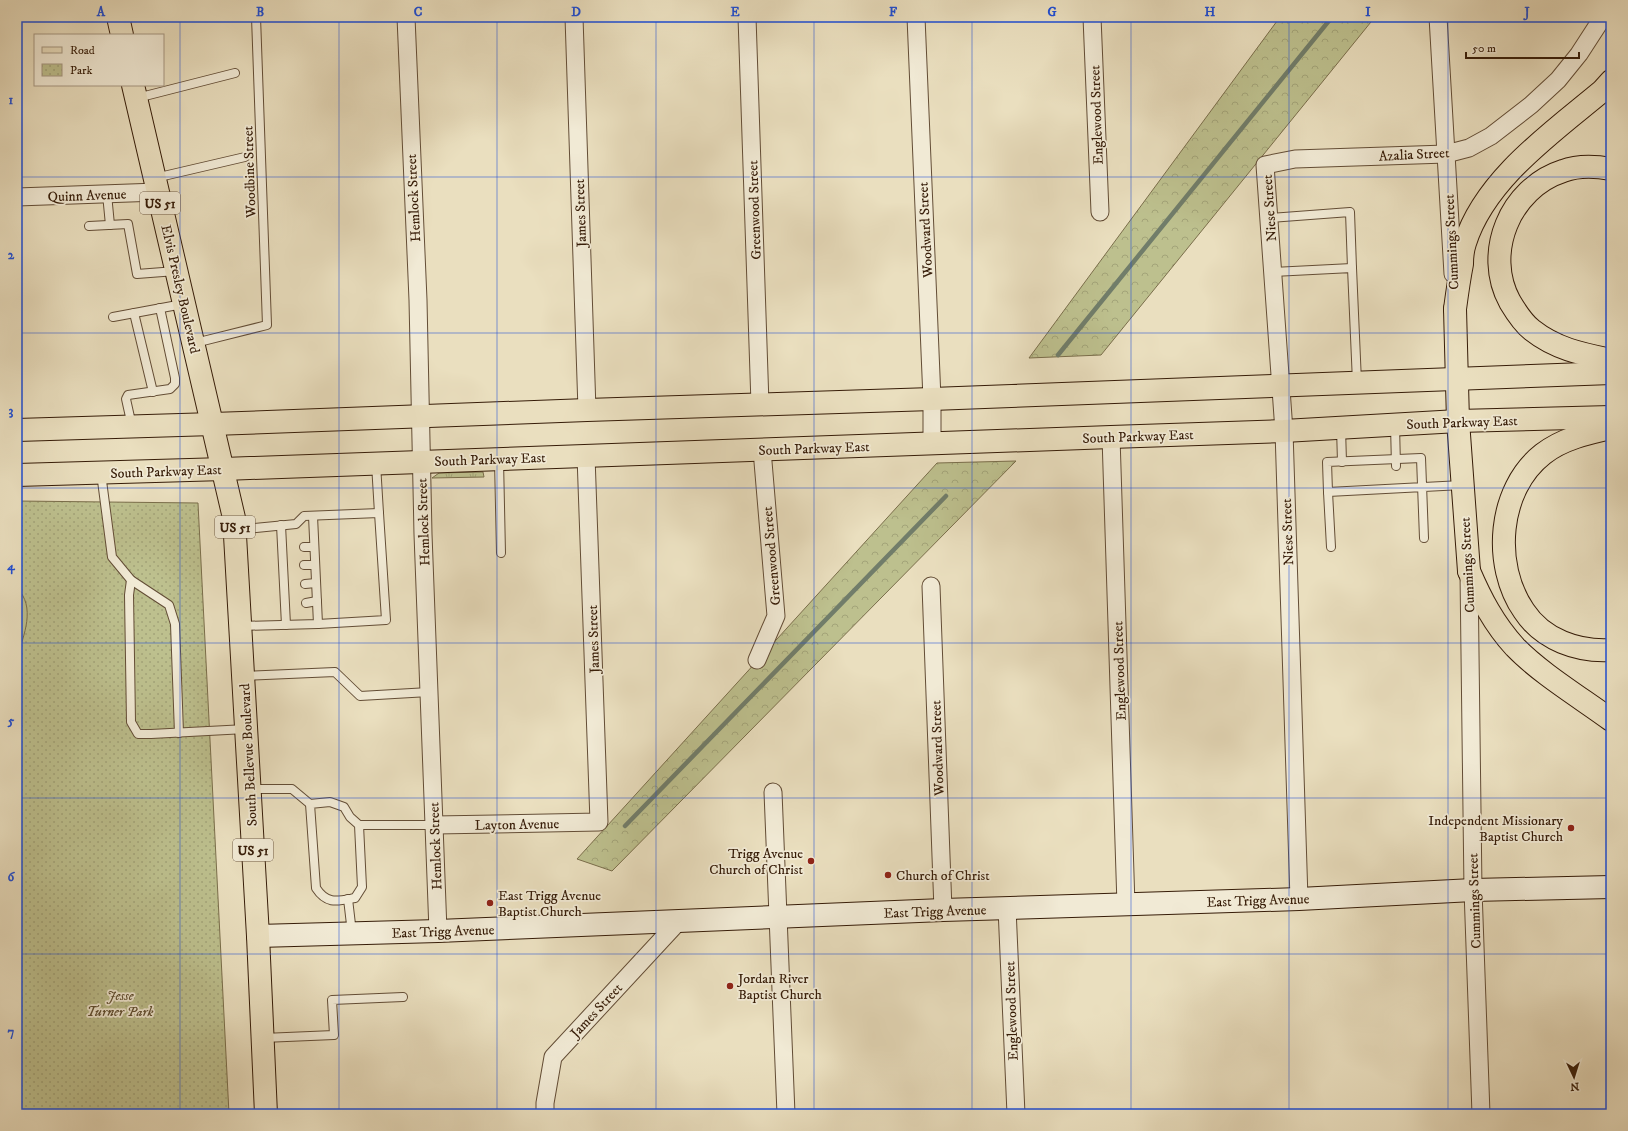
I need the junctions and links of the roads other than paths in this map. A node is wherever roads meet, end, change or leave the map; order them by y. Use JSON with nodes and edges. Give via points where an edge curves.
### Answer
{"nodes":[{"id":1,"x":118,"y":17,"type":"edge"},
{"id":2,"x":256,"y":17,"type":"edge"},
{"id":3,"x":406,"y":17,"type":"edge"},
{"id":4,"x":574,"y":17,"type":"edge"},
{"id":5,"x":747,"y":17,"type":"edge"},
{"id":6,"x":916,"y":17,"type":"edge"},
{"id":7,"x":1092,"y":17,"type":"edge"},
{"id":8,"x":1438,"y":17,"type":"edge"},
{"id":9,"x":1603,"y":17,"type":"edge"},
{"id":10,"x":122,"y":34,"type":"edge"},
{"id":11,"x":235,"y":73,"type":"dead end"},
{"id":12,"x":1611,"y":81,"type":"edge"},
{"id":13,"x":135,"y":92,"type":"edge"},
{"id":14,"x":1446,"y":154,"type":"junction"},
{"id":15,"x":245,"y":157,"type":"dead end"},
{"id":16,"x":1266,"y":165,"type":"joint"},
{"id":17,"x":1611,"y":169,"type":"edge"},
{"id":18,"x":156,"y":185,"type":"junction"},
{"id":19,"x":107,"y":194,"type":"junction"},
{"id":20,"x":17,"y":197,"type":"edge"},
{"id":21,"x":1100,"y":212,"type":"dead end"},
{"id":22,"x":1270,"y":218,"type":"junction"},
{"id":23,"x":110,"y":225,"type":"junction"},
{"id":24,"x":89,"y":226,"type":"dead end"},
{"id":25,"x":1352,"y":268,"type":"junction"},
{"id":26,"x":177,"y":271,"type":"junction"},
{"id":27,"x":1273,"y":272,"type":"junction"},
{"id":28,"x":184,"y":304,"type":"junction"},
{"id":29,"x":160,"y":308,"type":"junction"},
{"id":30,"x":1455,"y":309,"type":"junction"},
{"id":31,"x":134,"y":313,"type":"junction"},
{"id":32,"x":113,"y":317,"type":"dead end"},
{"id":33,"x":194,"y":343,"type":"junction"},
{"id":34,"x":1611,"y":360,"type":"edge"},
{"id":35,"x":1611,"y":373,"type":"edge"},
{"id":36,"x":1457,"y":379,"type":"junction"},
{"id":37,"x":1357,"y":383,"type":"junction"},
{"id":38,"x":1282,"y":386,"type":"junction"},
{"id":39,"x":152,"y":392,"type":"junction"},
{"id":40,"x":932,"y":399,"type":"junction"},
{"id":41,"x":760,"y":404,"type":"junction"},
{"id":42,"x":587,"y":410,"type":"junction"},
{"id":43,"x":421,"y":417,"type":"junction"},
{"id":44,"x":1611,"y":417,"type":"edge"},
{"id":45,"x":1458,"y":422,"type":"junction"},
{"id":46,"x":213,"y":424,"type":"junction"},
{"id":47,"x":1395,"y":424,"type":"junction"},
{"id":48,"x":132,"y":427,"type":"junction"},
{"id":49,"x":1341,"y":427,"type":"junction"},
{"id":50,"x":1611,"y":428,"type":"edge"},
{"id":51,"x":17,"y":430,"type":"edge"},
{"id":52,"x":1284,"y":431,"type":"junction"},
{"id":53,"x":1111,"y":437,"type":"junction"},
{"id":54,"x":932,"y":444,"type":"junction"},
{"id":55,"x":762,"y":450,"type":"junction"},
{"id":56,"x":586,"y":456,"type":"junction"},
{"id":57,"x":499,"y":459,"type":"junction"},
{"id":58,"x":422,"y":462,"type":"junction"},
{"id":59,"x":1342,"y":462,"type":"junction"},
{"id":60,"x":1396,"y":463,"type":"junction"},
{"id":61,"x":376,"y":464,"type":"junction"},
{"id":62,"x":224,"y":469,"type":"junction"},
{"id":63,"x":101,"y":473,"type":"junction"},
{"id":64,"x":17,"y":475,"type":"edge"},
{"id":65,"x":1463,"y":485,"type":"junction"},
{"id":66,"x":1422,"y":488,"type":"junction"},
{"id":67,"x":1328,"y":492,"type":"junction"},
{"id":68,"x":379,"y":513,"type":"junction"},
{"id":69,"x":312,"y":516,"type":"junction"},
{"id":70,"x":281,"y":525,"type":"junction"},
{"id":71,"x":235,"y":530,"type":"junction"},
{"id":72,"x":1424,"y":538,"type":"dead end"},
{"id":73,"x":304,"y":547,"type":"dead end"},
{"id":74,"x":314,"y":547,"type":"junction"},
{"id":75,"x":1330,"y":547,"type":"dead end"},
{"id":76,"x":501,"y":553,"type":"dead end"},
{"id":77,"x":304,"y":565,"type":"dead end"},
{"id":78,"x":315,"y":565,"type":"junction"},
{"id":79,"x":1469,"y":571,"type":"junction"},
{"id":80,"x":131,"y":580,"type":"junction"},
{"id":81,"x":316,"y":583,"type":"junction"},
{"id":82,"x":305,"y":584,"type":"dead end"},
{"id":83,"x":931,"y":586,"type":"dead end"},
{"id":84,"x":306,"y":602,"type":"dead end"},
{"id":85,"x":317,"y":602,"type":"junction"},
{"id":86,"x":318,"y":624,"type":"junction"},
{"id":87,"x":286,"y":625,"type":"junction"},
{"id":88,"x":241,"y":626,"type":"junction"},
{"id":89,"x":1611,"y":650,"type":"edge"},
{"id":90,"x":757,"y":660,"type":"dead end"},
{"id":91,"x":243,"y":676,"type":"junction"},
{"id":92,"x":430,"y":692,"type":"junction"},
{"id":93,"x":1611,"y":720,"type":"edge"},
{"id":94,"x":246,"y":729,"type":"junction"},
{"id":95,"x":179,"y":733,"type":"junction"},
{"id":96,"x":250,"y":789,"type":"junction"},
{"id":97,"x":773,"y":792,"type":"dead end"},
{"id":98,"x":310,"y":804,"type":"junction"},
{"id":99,"x":599,"y":822,"type":"joint"},
{"id":100,"x":359,"y":825,"type":"junction"},
{"id":101,"x":435,"y":825,"type":"junction"},
{"id":102,"x":1611,"y":887,"type":"edge"},
{"id":103,"x":1473,"y":890,"type":"junction"},
{"id":104,"x":348,"y":899,"type":"junction"},
{"id":105,"x":1299,"y":899,"type":"junction"},
{"id":106,"x":1126,"y":905,"type":"junction"},
{"id":107,"x":1007,"y":908,"type":"junction"},
{"id":108,"x":943,"y":910,"type":"junction"},
{"id":109,"x":778,"y":917,"type":"junction"},
{"id":110,"x":679,"y":921,"type":"junction"},
{"id":111,"x":438,"y":931,"type":"junction"},
{"id":112,"x":352,"y":934,"type":"junction"},
{"id":113,"x":258,"y":936,"type":"junction"},
{"id":114,"x":403,"y":997,"type":"dead end"},
{"id":115,"x":262,"y":1038,"type":"junction"},
{"id":116,"x":266,"y":1114,"type":"edge"},
{"id":117,"x":545,"y":1114,"type":"edge"},
{"id":118,"x":786,"y":1114,"type":"edge"},
{"id":119,"x":1016,"y":1114,"type":"edge"},
{"id":120,"x":1482,"y":1114,"type":"edge"}],
"edges":[{"from":1,"to":10,"type":"main road"},
{"from":2,"to":33,"type":"lane","name":"Woodbine Street","via":[[267,325]]},
{"from":3,"to":43,"type":"street","name":"Hemlock Street"},
{"from":4,"to":42,"type":"street","name":"James Street"},
{"from":5,"to":41,"type":"street","name":"Greenwood Street"},
{"from":6,"to":40,"type":"street","name":"Woodward Street"},
{"from":7,"to":21,"type":"street","name":"Englewood Street"},
{"from":8,"to":14,"type":"street","name":"Cummings Street"},
{"from":9,"to":14,"type":"street","name":"Azalia Street","via":[[1562,75],[1531,105],[1490,136],[1469,148]]},
{"from":11,"to":13,"type":"lane"},
{"from":12,"to":30,"type":"main road","via":[[1537,143],[1510,171],[1478,213],[1464,243]]},
{"from":13,"to":18,"type":"main road","name":"Elvis Presley Boulevard","number":"US 51"},
{"from":14,"to":16,"type":"street","name":"Azalia Street","via":[[1295,159]]},
{"from":14,"to":30,"type":"street","name":"Cummings Street"},
{"from":15,"to":18,"type":"lane"},
{"from":16,"to":22,"type":"street","name":"Niese Street"},
{"from":17,"to":34,"type":"main road","via":[[1587,166],[1564,170],[1546,178],[1529,191],[1504,227],[1499,256],[1500,276],[1505,293],[1516,313],[1531,330],[1567,350]]},
{"from":18,"to":19,"type":"street","name":"Quinn Avenue"},
{"from":18,"to":26,"type":"main road","name":"Elvis Presley Boulevard","number":"US 51"},
{"from":19,"to":20,"type":"street","name":"Quinn Avenue"},
{"from":19,"to":23,"type":"lane"},
{"from":22,"to":25,"type":"lane","via":[[1350,212]]},
{"from":22,"to":27,"type":"street","name":"Niese Street"},
{"from":23,"to":24,"type":"lane"},
{"from":23,"to":26,"type":"lane","via":[[128,224],[137,274]]},
{"from":25,"to":27,"type":"lane"},
{"from":25,"to":37,"type":"lane"},
{"from":26,"to":28,"type":"main road","name":"Elvis Presley Boulevard","number":"US 51"},
{"from":27,"to":38,"type":"street","name":"Niese Street"},
{"from":28,"to":29,"type":"lane"},
{"from":28,"to":33,"type":"main road","name":"Elvis Presley Boulevard","number":"US 51"},
{"from":29,"to":31,"type":"lane"},
{"from":29,"to":39,"type":"lane","via":[[164,343],[176,378],[170,389]]},
{"from":30,"to":36,"type":"main road","name":"Cummings Street"},
{"from":31,"to":32,"type":"lane"},
{"from":31,"to":39,"type":"lane"},
{"from":33,"to":46,"type":"main road","name":"Elvis Presley Boulevard","number":"US 51"},
{"from":35,"to":36,"type":"main road"},
{"from":36,"to":37,"type":"main road"},
{"from":36,"to":45,"type":"main road","name":"Cummings Street"},
{"from":37,"to":38,"type":"main road"},
{"from":38,"to":40,"type":"main road"},
{"from":38,"to":52,"type":"street","name":"Niese Street"},
{"from":39,"to":48,"type":"lane","via":[[128,395],[126,399]]},
{"from":40,"to":41,"type":"main road"},
{"from":40,"to":54,"type":"street","name":"Woodward Street"},
{"from":41,"to":42,"type":"main road"},
{"from":42,"to":43,"type":"main road"},
{"from":43,"to":46,"type":"main road"},
{"from":43,"to":58,"type":"street","name":"Hemlock Street"},
{"from":44,"to":45,"type":"main road","name":"South Parkway East"},
{"from":45,"to":47,"type":"main road","name":"South Parkway East"},
{"from":45,"to":65,"type":"main road","name":"Cummings Street"},
{"from":46,"to":48,"type":"main road"},
{"from":46,"to":62,"type":"main road","name":"Elvis Presley Boulevard","number":"US 51"},
{"from":47,"to":49,"type":"main road","name":"South Parkway East"},
{"from":47,"to":60,"type":"lane"},
{"from":48,"to":51,"type":"main road"},
{"from":49,"to":52,"type":"main road","name":"South Parkway East"},
{"from":49,"to":59,"type":"lane"},
{"from":50,"to":89,"type":"main road","via":[[1569,440],[1544,453],[1537,460],[1522,478],[1512,497],[1504,541],[1510,583],[1524,612],[1534,623],[1569,646],[1597,651]]},
{"from":52,"to":53,"type":"main road","name":"South Parkway East"},
{"from":52,"to":105,"type":"street","name":"Niese Street"},
{"from":53,"to":54,"type":"main road","name":"South Parkway East"},
{"from":53,"to":106,"type":"street","name":"Englewood Street"},
{"from":54,"to":55,"type":"main road","name":"South Parkway East"},
{"from":55,"to":56,"type":"main road","name":"South Parkway East"},
{"from":55,"to":90,"type":"street","name":"Greenwood Street","via":[[776,616]]},
{"from":56,"to":57,"type":"main road","name":"South Parkway East"},
{"from":56,"to":99,"type":"street","name":"James Street"},
{"from":57,"to":58,"type":"main road","name":"South Parkway East"},
{"from":57,"to":76,"type":"lane"},
{"from":58,"to":61,"type":"main road","name":"South Parkway East"},
{"from":58,"to":92,"type":"street","name":"Hemlock Street"},
{"from":59,"to":60,"type":"lane"},
{"from":59,"to":67,"type":"lane","via":[[1327,462]]},
{"from":60,"to":66,"type":"lane","via":[[1421,458]]},
{"from":61,"to":62,"type":"main road","name":"South Parkway East"},
{"from":61,"to":68,"type":"lane"},
{"from":62,"to":63,"type":"main road","name":"South Parkway East"},
{"from":62,"to":71,"type":"main road","name":"South Bellevue Boulevard","number":"US 51"},
{"from":63,"to":64,"type":"main road","name":"South Parkway East"},
{"from":63,"to":80,"type":"lane","via":[[112,557]]},
{"from":65,"to":66,"type":"lane"},
{"from":65,"to":79,"type":"main road","name":"Cummings Street"},
{"from":66,"to":67,"type":"lane","via":[[1397,486]]},
{"from":66,"to":72,"type":"lane"},
{"from":67,"to":75,"type":"lane"},
{"from":68,"to":69,"type":"lane"},
{"from":68,"to":86,"type":"lane","via":[[386,620]]},
{"from":69,"to":70,"type":"lane","via":[[304,516],[296,524]]},
{"from":69,"to":74,"type":"lane"},
{"from":70,"to":71,"type":"lane"},
{"from":70,"to":87,"type":"lane","via":[[286,566]]},
{"from":71,"to":88,"type":"main road","name":"South Bellevue Boulevard","number":"US 51"},
{"from":73,"to":74,"type":"lane"},
{"from":74,"to":78,"type":"lane"},
{"from":77,"to":78,"type":"lane"},
{"from":78,"to":81,"type":"lane"},
{"from":79,"to":93,"type":"main road","via":[[1483,603],[1516,647]]},
{"from":79,"to":103,"type":"street","name":"Cummings Street"},
{"from":80,"to":95,"type":"lane","via":[[169,605],[174,624]]},
{"from":80,"to":95,"type":"lane","via":[[131,722],[138,734]]},
{"from":81,"to":82,"type":"lane"},
{"from":81,"to":85,"type":"lane"},
{"from":83,"to":108,"type":"street","name":"Woodward Street"},
{"from":84,"to":85,"type":"lane"},
{"from":85,"to":86,"type":"lane"},
{"from":86,"to":87,"type":"lane"},
{"from":87,"to":88,"type":"lane"},
{"from":88,"to":91,"type":"main road","name":"South Bellevue Boulevard","number":"US 51"},
{"from":91,"to":92,"type":"lane","via":[[335,672],[360,696]]},
{"from":91,"to":94,"type":"main road","name":"South Bellevue Boulevard","number":"US 51"},
{"from":92,"to":101,"type":"street","name":"Hemlock Street"},
{"from":94,"to":95,"type":"lane"},
{"from":94,"to":96,"type":"main road","name":"South Bellevue Boulevard","number":"US 51"},
{"from":96,"to":98,"type":"lane","via":[[292,789]]},
{"from":96,"to":113,"type":"main road","name":"South Bellevue Boulevard","number":"US 51"},
{"from":97,"to":109,"type":"street"},
{"from":98,"to":100,"type":"lane","via":[[330,802],[344,807]]},
{"from":98,"to":104,"type":"lane","via":[[316,888],[321,895],[334,902]]},
{"from":99,"to":101,"type":"street","name":"Layton Avenue"},
{"from":100,"to":101,"type":"lane"},
{"from":100,"to":104,"type":"lane","via":[[362,887],[355,898]]},
{"from":101,"to":111,"type":"street","name":"Hemlock Street"},
{"from":102,"to":103,"type":"street","name":"East Trigg Avenue"},
{"from":103,"to":105,"type":"street","name":"East Trigg Avenue"},
{"from":103,"to":120,"type":"street","name":"Cummings Street"},
{"from":104,"to":112,"type":"lane"},
{"from":105,"to":106,"type":"street","name":"East Trigg Avenue"},
{"from":106,"to":107,"type":"street","name":"East Trigg Avenue"},
{"from":107,"to":108,"type":"street","name":"East Trigg Avenue"},
{"from":107,"to":119,"type":"street","name":"Englewood Street"},
{"from":108,"to":109,"type":"street","name":"East Trigg Avenue"},
{"from":109,"to":110,"type":"street","name":"East Trigg Avenue"},
{"from":109,"to":118,"type":"street"},
{"from":110,"to":111,"type":"street","name":"East Trigg Avenue"},
{"from":110,"to":117,"type":"street","name":"James Street","via":[[553,1057]]},
{"from":111,"to":112,"type":"street","name":"East Trigg Avenue"},
{"from":112,"to":113,"type":"street","name":"East Trigg Avenue"},
{"from":113,"to":115,"type":"main road","name":"South Bellevue Boulevard","number":"US 51"},
{"from":114,"to":115,"type":"lane","via":[[332,1000],[334,1035]]},
{"from":115,"to":116,"type":"main road","name":"South Bellevue Boulevard","number":"US 51"}]}
